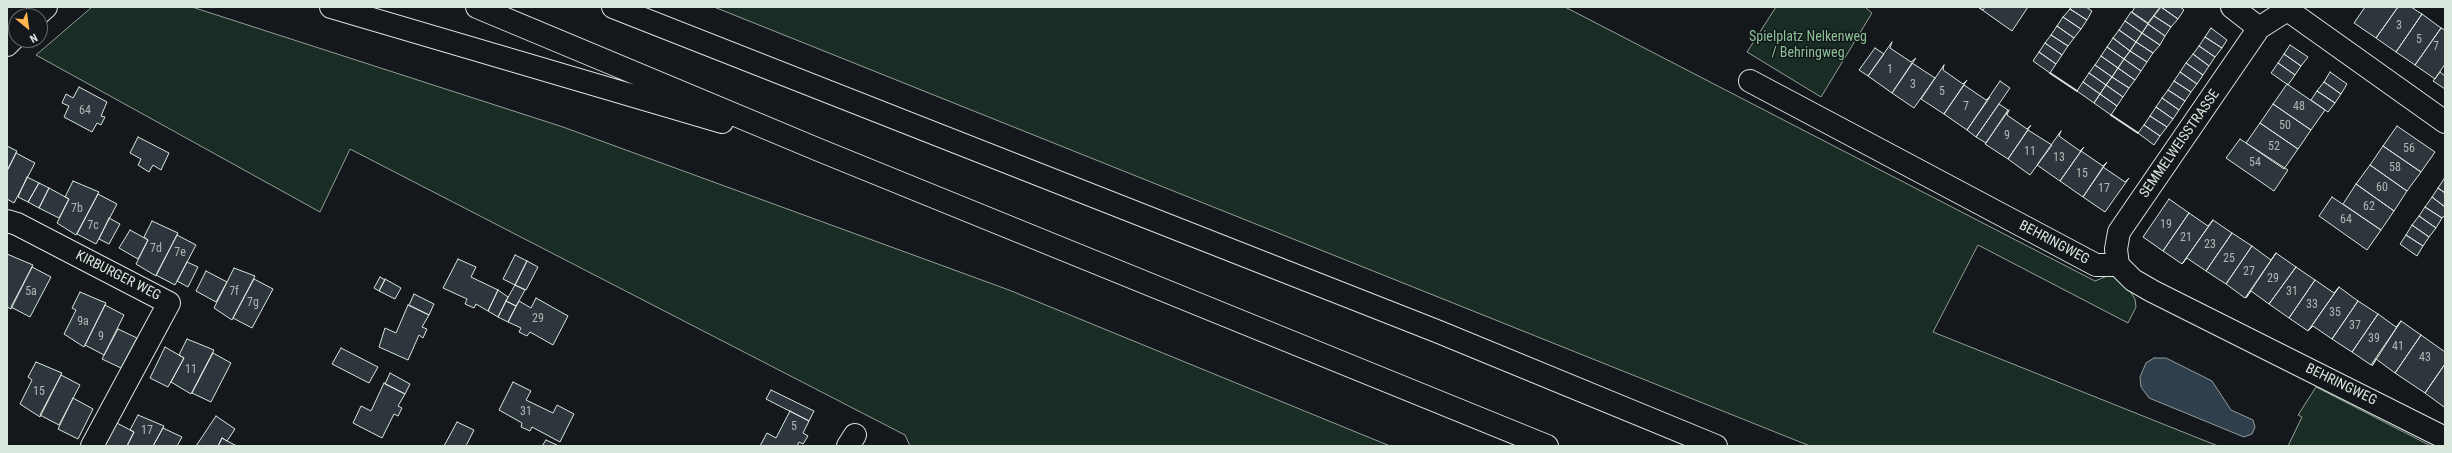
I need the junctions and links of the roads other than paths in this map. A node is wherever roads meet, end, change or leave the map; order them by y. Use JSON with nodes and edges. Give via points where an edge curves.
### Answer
{"nodes":[{"id":1,"x":331,"y":7,"type":"edge"},
{"id":2,"x":477,"y":7,"type":"edge"},
{"id":3,"x":613,"y":7,"type":"edge"},
{"id":4,"x":2232,"y":7,"type":"edge"},
{"id":5,"x":2290,"y":9,"type":"edge"},
{"id":6,"x":2260,"y":28,"type":"junction"},
{"id":7,"x":1750,"y":81,"type":"dead end"},
{"id":8,"x":2445,"y":122,"type":"edge"},
{"id":9,"x":819,"y":150,"type":"junction"},
{"id":10,"x":7,"y":221,"type":"edge"},
{"id":11,"x":2118,"y":265,"type":"junction"},
{"id":12,"x":2445,"y":438,"type":"edge"},
{"id":13,"x":92,"y":446,"type":"edge"},
{"id":14,"x":1547,"y":446,"type":"edge"},
{"id":15,"x":1716,"y":446,"type":"edge"}],
"edges":[{"from":1,"to":9,"type":"main road"},
{"from":2,"to":9,"type":"main road"},
{"from":3,"to":15,"type":"main road","via":[[1440,332]]},
{"from":4,"to":6,"type":"main road"},
{"from":5,"to":6,"type":"main road","name":"SEMMELWEISSTRASSE"},
{"from":5,"to":8,"type":"main road","name":"SEMMELWEISSTRASSE"},
{"from":6,"to":11,"type":"main road","name":"SEMMELWEISSTRASSE","via":[[2119,232],[2116,249]]},
{"from":7,"to":11,"type":"main road","name":"BEHRINGWEG","via":[[2096,265]]},
{"from":9,"to":14,"type":"main road"},
{"from":10,"to":13,"type":"main road","name":"KIRBURGER WEG","via":[[169,303]]},
{"from":11,"to":12,"type":"main road","name":"BEHRINGWEG","via":[[2133,280],[2152,291]]}]}
